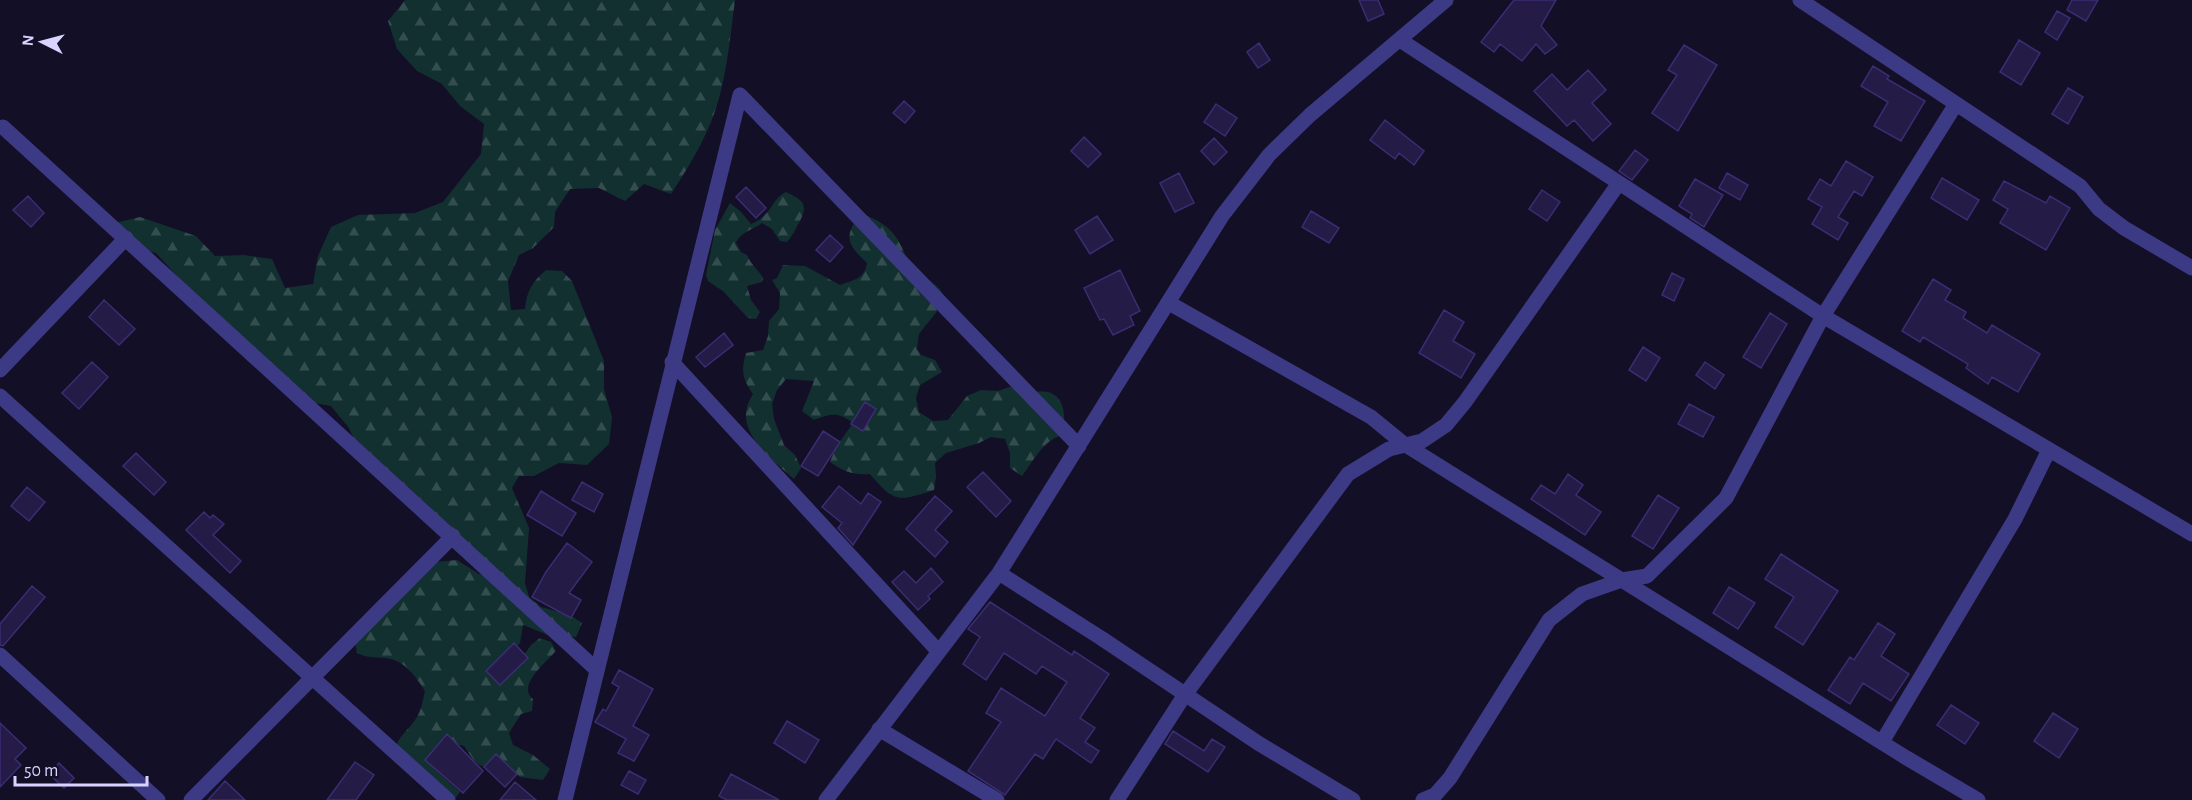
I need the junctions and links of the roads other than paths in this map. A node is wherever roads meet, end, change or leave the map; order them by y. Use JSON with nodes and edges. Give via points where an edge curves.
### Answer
{"nodes":[{"id":1,"x":1446,"y":0,"type":"edge"},
{"id":2,"x":1800,"y":0,"type":"edge"},
{"id":3,"x":1400,"y":40,"type":"junction"},
{"id":4,"x":1956,"y":104,"type":"junction"},
{"id":5,"x":3,"y":127,"type":"dead end"},
{"id":6,"x":1619,"y":183,"type":"junction"},
{"id":7,"x":126,"y":238,"type":"junction"},
{"id":8,"x":2192,"y":268,"type":"edge"},
{"id":9,"x":1169,"y":303,"type":"junction"},
{"id":10,"x":1823,"y":316,"type":"junction"},
{"id":11,"x":672,"y":362,"type":"junction"},
{"id":12,"x":0,"y":370,"type":"edge"},
{"id":13,"x":0,"y":396,"type":"edge"},
{"id":14,"x":1404,"y":444,"type":"junction"},
{"id":15,"x":1078,"y":446,"type":"junction"},
{"id":16,"x":2049,"y":450,"type":"junction"},
{"id":17,"x":2192,"y":534,"type":"edge"},
{"id":18,"x":453,"y":536,"type":"junction"},
{"id":19,"x":999,"y":573,"type":"junction"},
{"id":20,"x":1622,"y":580,"type":"junction"},
{"id":21,"x":939,"y":652,"type":"junction"},
{"id":22,"x":0,"y":655,"type":"edge"},
{"id":23,"x":597,"y":670,"type":"junction"},
{"id":24,"x":312,"y":679,"type":"junction"},
{"id":25,"x":1184,"y":696,"type":"junction"},
{"id":26,"x":879,"y":729,"type":"junction"},
{"id":27,"x":1882,"y":742,"type":"junction"},
{"id":28,"x":158,"y":800,"type":"edge"},
{"id":29,"x":191,"y":800,"type":"edge"},
{"id":30,"x":448,"y":800,"type":"edge"},
{"id":31,"x":565,"y":800,"type":"edge"},
{"id":32,"x":826,"y":800,"type":"edge"},
{"id":33,"x":997,"y":800,"type":"edge"},
{"id":34,"x":1118,"y":800,"type":"edge"},
{"id":35,"x":1353,"y":800,"type":"edge"},
{"id":36,"x":1423,"y":800,"type":"edge"},
{"id":37,"x":1978,"y":800,"type":"edge"}],
"edges":[{"from":1,"to":3,"type":"street"},
{"from":2,"to":4,"type":"street"},
{"from":3,"to":6,"type":"street"},
{"from":3,"to":9,"type":"street","via":[[1310,115],[1269,155],[1222,216]]},
{"from":4,"to":8,"type":"street","via":[[2080,186],[2098,209],[2124,228]]},
{"from":4,"to":10,"type":"street"},
{"from":5,"to":7,"type":"street"},
{"from":6,"to":10,"type":"street"},
{"from":6,"to":14,"type":"street","via":[[1465,402],[1446,425],[1422,441]]},
{"from":7,"to":12,"type":"street"},
{"from":7,"to":18,"type":"street"},
{"from":9,"to":14,"type":"street","via":[[1371,417]]},
{"from":9,"to":15,"type":"street"},
{"from":10,"to":16,"type":"street"},
{"from":10,"to":20,"type":"street","via":[[1726,498],[1647,576]]},
{"from":11,"to":15,"type":"street","via":[[740,95]]},
{"from":11,"to":21,"type":"street"},
{"from":11,"to":23,"type":"street"},
{"from":13,"to":24,"type":"street"},
{"from":14,"to":20,"type":"street"},
{"from":14,"to":25,"type":"street","via":[[1348,474]]},
{"from":15,"to":19,"type":"street"},
{"from":16,"to":17,"type":"street"},
{"from":16,"to":27,"type":"street","via":[[2015,519]]},
{"from":18,"to":23,"type":"street"},
{"from":18,"to":24,"type":"street"},
{"from":19,"to":21,"type":"street"},
{"from":19,"to":25,"type":"street"},
{"from":20,"to":27,"type":"street"},
{"from":20,"to":36,"type":"street","via":[[1582,594],[1549,620],[1450,778],[1435,795]]},
{"from":21,"to":26,"type":"street"},
{"from":22,"to":28,"type":"street"},
{"from":23,"to":31,"type":"street"},
{"from":24,"to":29,"type":"street"},
{"from":24,"to":30,"type":"street"},
{"from":25,"to":34,"type":"street"},
{"from":25,"to":35,"type":"street"},
{"from":26,"to":32,"type":"street"},
{"from":26,"to":33,"type":"street"},
{"from":27,"to":37,"type":"street"}]}
